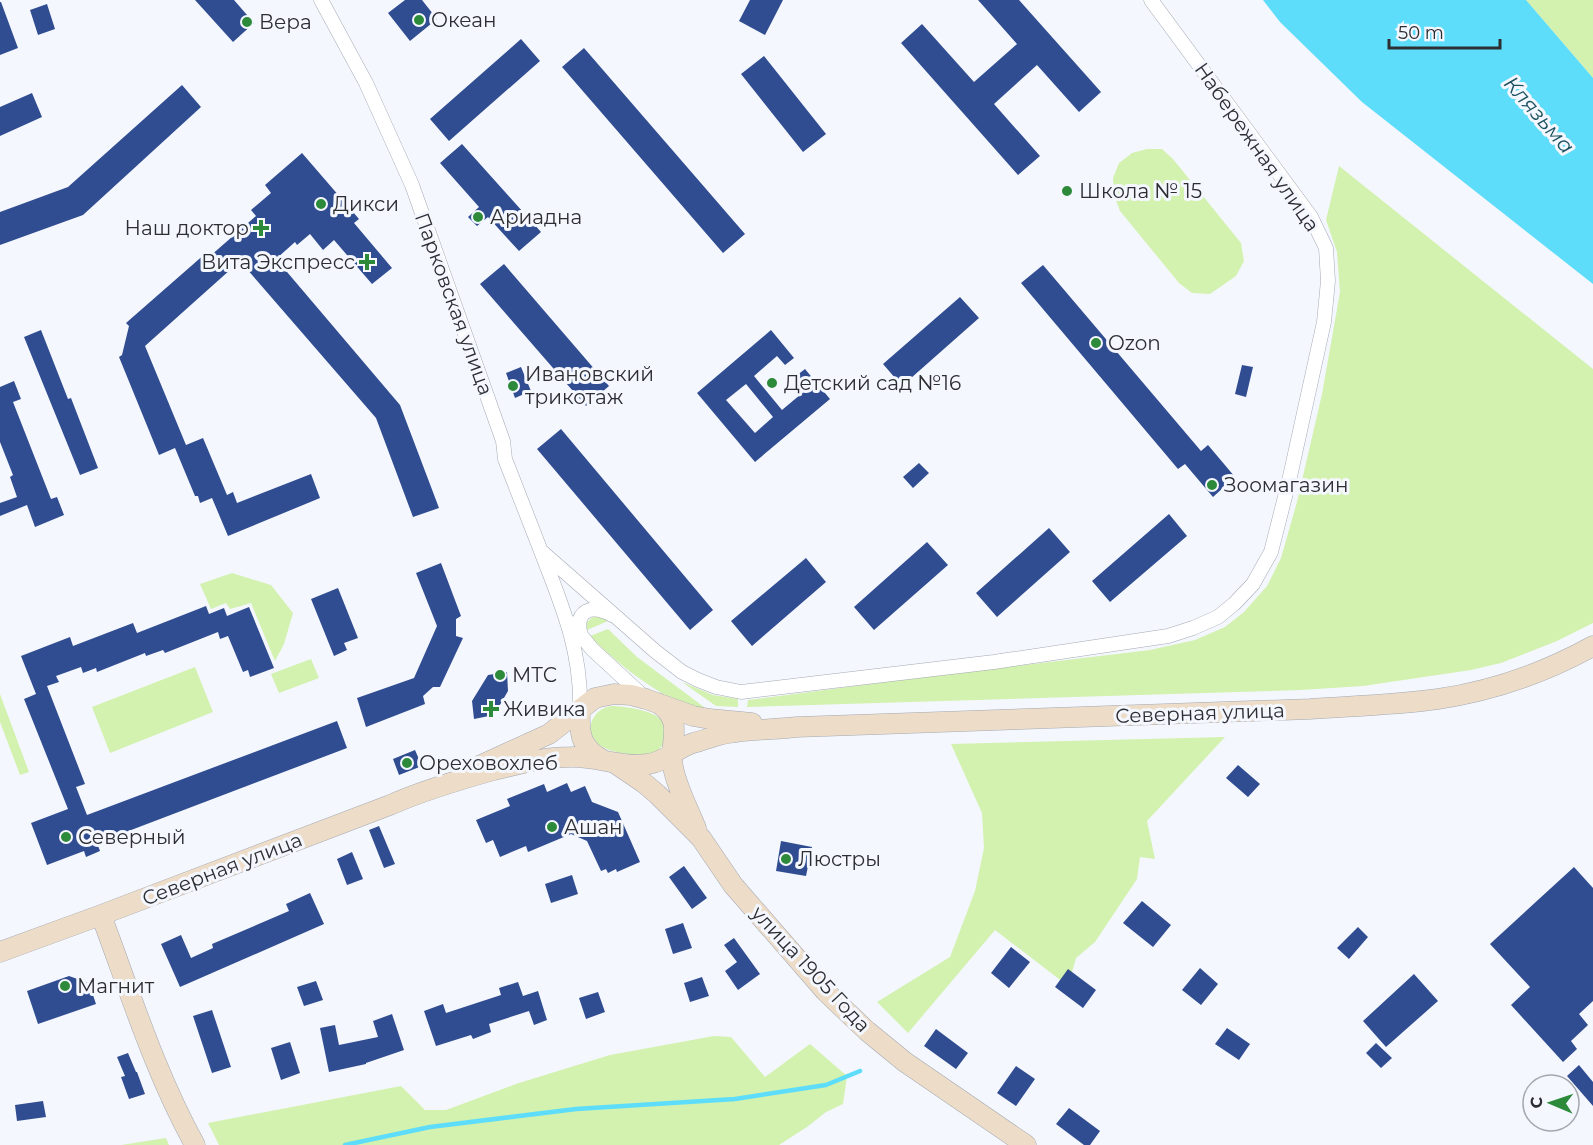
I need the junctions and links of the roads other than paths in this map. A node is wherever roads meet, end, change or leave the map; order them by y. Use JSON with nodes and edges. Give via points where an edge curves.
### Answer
{"nodes":[{"id":1,"x":321,"y":0,"type":"edge"},
{"id":2,"x":1151,"y":0,"type":"edge"},
{"id":3,"x":541,"y":551,"type":"junction"},
{"id":4,"x":567,"y":617,"type":"junction"},
{"id":5,"x":619,"y":618,"type":"junction"},
{"id":6,"x":581,"y":636,"type":"junction"},
{"id":7,"x":1593,"y":646,"type":"edge"},
{"id":8,"x":651,"y":700,"type":"junction"},
{"id":9,"x":580,"y":711,"type":"junction"},
{"id":10,"x":797,"y":728,"type":"junction"},
{"id":11,"x":707,"y":740,"type":"junction"},
{"id":12,"x":671,"y":755,"type":"junction"},
{"id":13,"x":609,"y":762,"type":"junction"},
{"id":14,"x":444,"y":783,"type":"junction"},
{"id":15,"x":678,"y":784,"type":"junction"},
{"id":16,"x":701,"y":838,"type":"junction"},
{"id":17,"x":101,"y":915,"type":"junction"},
{"id":18,"x":0,"y":952,"type":"edge"},
{"id":19,"x":195,"y":1145,"type":"edge"},
{"id":20,"x":1026,"y":1145,"type":"edge"}],
"edges":[{"from":1,"to":3,"type":"street","name":"Парковская улица","via":[[366,84],[412,185],[503,441],[505,459]]},
{"from":2,"to":5,"type":"street","name":"Набережная улица","via":[[1311,217],[1326,248],[1324,322],[1311,384],[1271,552],[1253,584],[1218,617],[1168,636],[994,662],[741,692],[716,687],[682,672]]},
{"from":3,"to":4,"type":"street","name":"Парковская улица"},
{"from":3,"to":5,"type":"street"},
{"from":4,"to":6,"type":"street","name":"Парковская улица"},
{"from":4,"to":9,"type":"street","name":"Парковская улица","via":[[579,671]]},
{"from":5,"to":6,"type":"street","via":[[600,609],[584,612],[579,626]]},
{"from":6,"to":8,"type":"street","name":"Парковская улица"},
{"from":7,"to":10,"type":"main road","name":"Северная улица","via":[[1526,676],[1439,699],[1380,705]]},
{"from":8,"to":9,"type":"main road","name":"Северная улица","via":[[614,694],[589,702]]},
{"from":8,"to":10,"type":"main road","name":"Северная улица","via":[[710,719]]},
{"from":8,"to":12,"type":"main road","via":[[666,708],[674,723]]},
{"from":9,"to":13,"type":"main road","via":[[582,738],[591,753]]},
{"from":9,"to":14,"type":"main road","name":"Северная улица","via":[[549,734]]},
{"from":10,"to":11,"type":"main road","name":"Северная улица","via":[[720,735]]},
{"from":11,"to":12,"type":"main road","name":"Северная улица"},
{"from":11,"to":15,"type":"main road","via":[[688,756]]},
{"from":12,"to":13,"type":"main road","name":"Северная улица","via":[[650,764]]},
{"from":12,"to":15,"type":"main road","name":"улица 1905 Года"},
{"from":13,"to":14,"type":"main road","name":"Северная улица","via":[[588,757],[552,758]]},
{"from":13,"to":16,"type":"main road","name":"улица 1905 Года","via":[[651,789]]},
{"from":14,"to":17,"type":"main road","name":"Северная улица"},
{"from":15,"to":16,"type":"main road","name":"улица 1905 Года"},
{"from":16,"to":20,"type":"main road","name":"улица 1905 Года","via":[[733,885],[826,992],[867,1031],[905,1062]]},
{"from":17,"to":18,"type":"main road","name":"Северная улица"},
{"from":17,"to":19,"type":"main road","via":[[153,1054]]}]}
